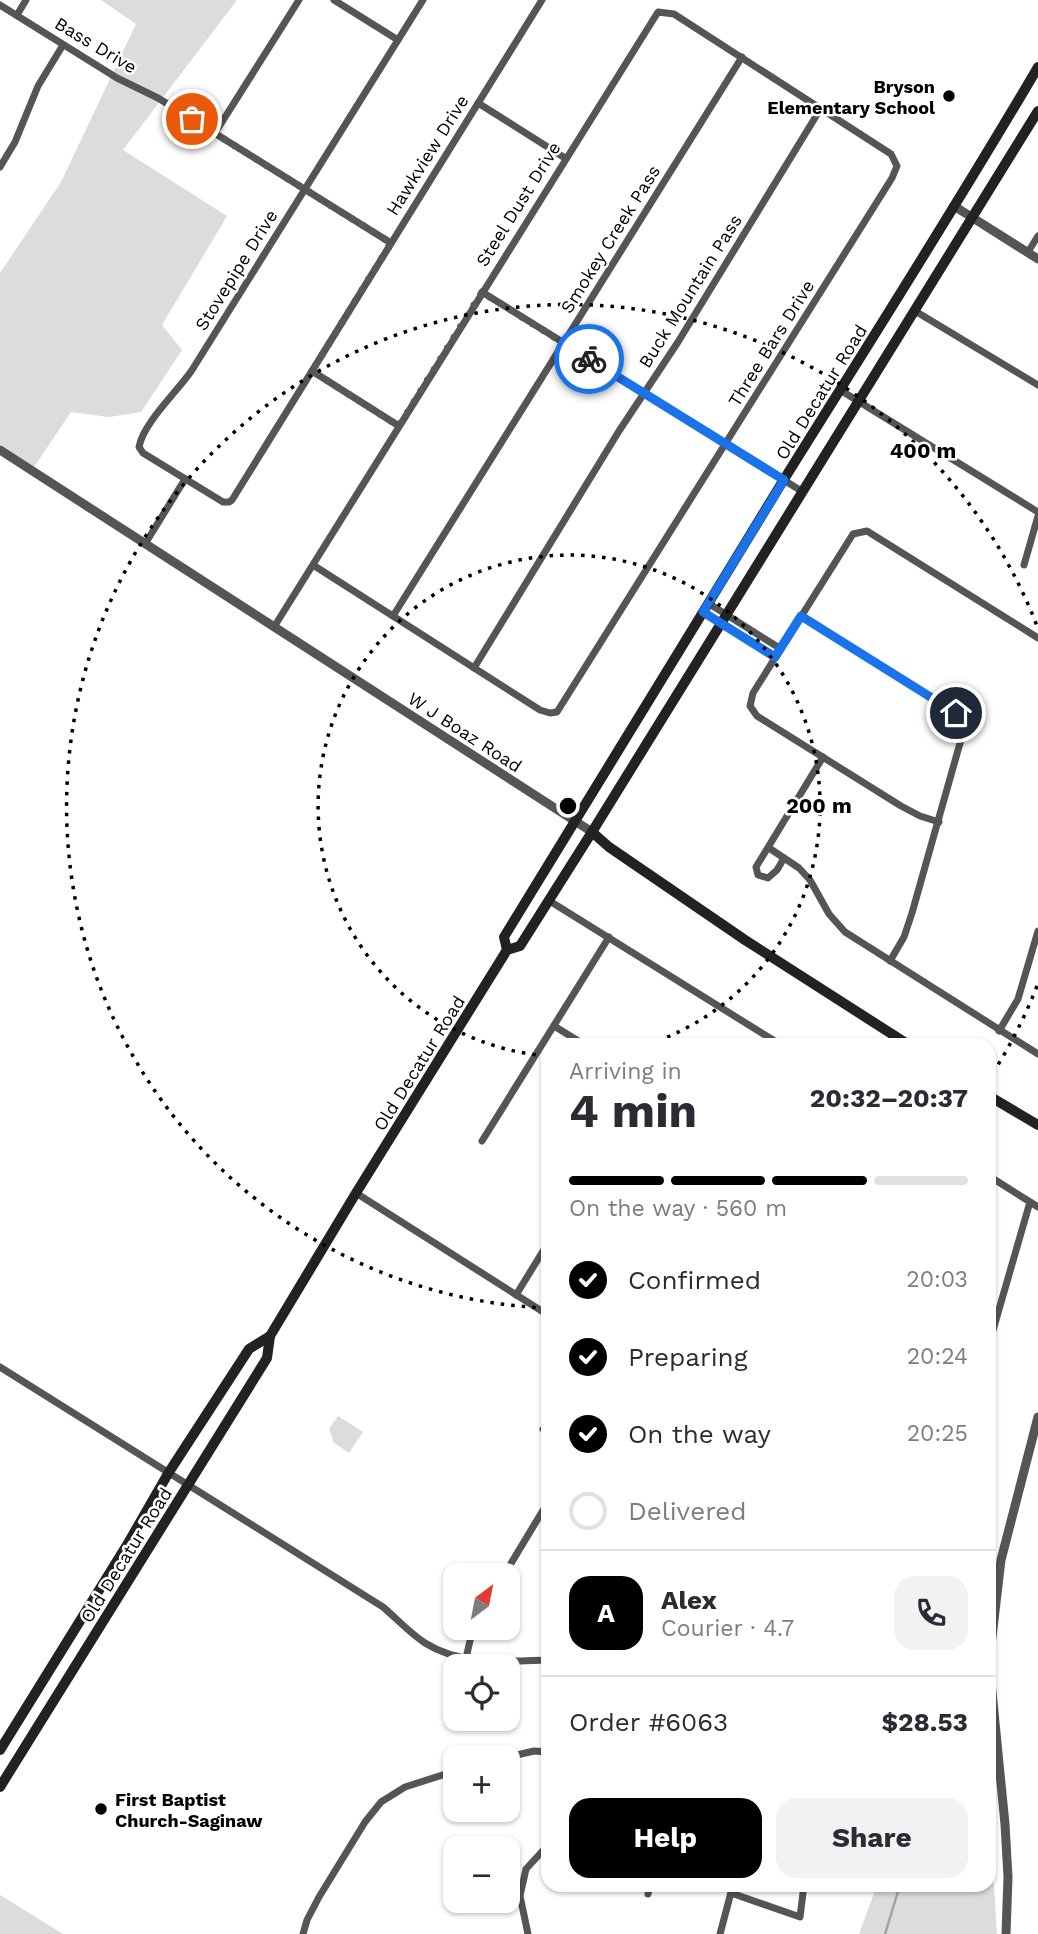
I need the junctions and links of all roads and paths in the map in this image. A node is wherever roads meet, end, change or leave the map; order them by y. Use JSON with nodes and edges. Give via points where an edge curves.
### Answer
{"nodes":[{"id":1,"x":26,"y":0,"type":"edge"},
{"id":2,"x":299,"y":0,"type":"edge"},
{"id":3,"x":334,"y":0,"type":"edge"},
{"id":4,"x":424,"y":0,"type":"edge"},
{"id":5,"x":542,"y":0,"type":"edge"},
{"id":6,"x":0,"y":5,"type":"edge"},
{"id":7,"x":17,"y":16,"type":"junction"},
{"id":8,"x":398,"y":40,"type":"junction"},
{"id":9,"x":64,"y":44,"type":"junction"},
{"id":10,"x":742,"y":57,"type":"junction"},
{"id":11,"x":1038,"y":67,"type":"edge"},
{"id":12,"x":478,"y":103,"type":"junction"},
{"id":13,"x":821,"y":108,"type":"junction"},
{"id":14,"x":1038,"y":111,"type":"edge"},
{"id":15,"x":215,"y":133,"type":"junction"},
{"id":16,"x":565,"y":158,"type":"junction"},
{"id":17,"x":0,"y":167,"type":"edge"},
{"id":18,"x":305,"y":190,"type":"junction"},
{"id":19,"x":954,"y":206,"type":"junction"},
{"id":20,"x":973,"y":218,"type":"junction"},
{"id":21,"x":1038,"y":236,"type":"edge"},
{"id":22,"x":391,"y":243,"type":"junction"},
{"id":23,"x":1028,"y":252,"type":"junction"},
{"id":24,"x":1038,"y":259,"type":"edge"},
{"id":25,"x":482,"y":292,"type":"junction"},
{"id":26,"x":915,"y":312,"type":"junction"},
{"id":27,"x":563,"y":343,"type":"junction"},
{"id":28,"x":312,"y":371,"type":"junction"},
{"id":29,"x":1038,"y":385,"type":"edge"},
{"id":30,"x":840,"y":390,"type":"junction"},
{"id":31,"x":644,"y":393,"type":"junction"},
{"id":32,"x":859,"y":401,"type":"junction"},
{"id":33,"x":399,"y":426,"type":"junction"},
{"id":34,"x":726,"y":444,"type":"junction"},
{"id":35,"x":0,"y":450,"type":"edge"},
{"id":36,"x":185,"y":479,"type":"junction"},
{"id":37,"x":784,"y":480,"type":"junction"},
{"id":38,"x":803,"y":492,"type":"junction"},
{"id":39,"x":1038,"y":514,"type":"edge"},
{"id":40,"x":145,"y":544,"type":"junction"},
{"id":41,"x":313,"y":565,"type":"junction"},
{"id":42,"x":1024,"y":565,"type":"dead end"},
{"id":43,"x":705,"y":608,"type":"junction"},
{"id":44,"x":393,"y":616,"type":"junction"},
{"id":45,"x":801,"y":616,"type":"junction"},
{"id":46,"x":724,"y":620,"type":"junction"},
{"id":47,"x":274,"y":627,"type":"junction"},
{"id":48,"x":1038,"y":638,"type":"edge"},
{"id":49,"x":781,"y":649,"type":"junction"},
{"id":50,"x":775,"y":657,"type":"junction"},
{"id":51,"x":474,"y":668,"type":"junction"},
{"id":52,"x":823,"y":757,"type":"junction"},
{"id":53,"x":576,"y":822,"type":"junction"},
{"id":54,"x":939,"y":822,"type":"junction"},
{"id":55,"x":592,"y":832,"type":"junction"},
{"id":56,"x":769,"y":848,"type":"junction"},
{"id":57,"x":784,"y":858,"type":"junction"},
{"id":58,"x":548,"y":900,"type":"junction"},
{"id":59,"x":1038,"y":931,"type":"edge"},
{"id":60,"x":609,"y":937,"type":"junction"},
{"id":61,"x":507,"y":950,"type":"junction"},
{"id":62,"x":890,"y":961,"type":"junction"},
{"id":63,"x":554,"y":1026,"type":"junction"},
{"id":64,"x":999,"y":1031,"type":"junction"},
{"id":65,"x":546,"y":1038,"type":"edge"},
{"id":66,"x":574,"y":1038,"type":"edge"},
{"id":67,"x":770,"y":1038,"type":"edge"},
{"id":68,"x":898,"y":1038,"type":"edge"},
{"id":69,"x":541,"y":1047,"type":"edge"},
{"id":70,"x":1038,"y":1054,"type":"edge"},
{"id":71,"x":996,"y":1100,"type":"edge"},
{"id":72,"x":1038,"y":1125,"type":"edge"},
{"id":73,"x":482,"y":1141,"type":"dead end"},
{"id":74,"x":996,"y":1180,"type":"edge"},
{"id":75,"x":356,"y":1194,"type":"junction"},
{"id":76,"x":1030,"y":1202,"type":"junction"},
{"id":77,"x":1038,"y":1207,"type":"edge"},
{"id":78,"x":541,"y":1254,"type":"edge"},
{"id":79,"x":516,"y":1295,"type":"junction"},
{"id":80,"x":541,"y":1311,"type":"edge"},
{"id":81,"x":996,"y":1320,"type":"edge"},
{"id":82,"x":270,"y":1336,"type":"junction"},
{"id":83,"x":0,"y":1367,"type":"edge"},
{"id":84,"x":1038,"y":1417,"type":"edge"},
{"id":85,"x":169,"y":1472,"type":"junction"},
{"id":86,"x":188,"y":1484,"type":"junction"},
{"id":87,"x":541,"y":1513,"type":"edge"},
{"id":88,"x":510,"y":1563,"type":"edge"},
{"id":89,"x":996,"y":1572,"type":"edge"},
{"id":90,"x":102,"y":1585,"type":"junction"},
{"id":91,"x":118,"y":1596,"type":"junction"},
{"id":92,"x":449,"y":1654,"type":"edge"},
{"id":93,"x":520,"y":1660,"type":"edge"},
{"id":94,"x":541,"y":1660,"type":"edge"},
{"id":95,"x":0,"y":1750,"type":"edge"},
{"id":96,"x":541,"y":1752,"type":"edge"},
{"id":97,"x":520,"y":1754,"type":"edge"},
{"id":98,"x":996,"y":1755,"type":"edge"},
{"id":99,"x":443,"y":1775,"type":"edge"},
{"id":100,"x":0,"y":1787,"type":"edge"},
{"id":101,"x":541,"y":1853,"type":"edge"},
{"id":102,"x":731,"y":1892,"type":"edge"},
{"id":103,"x":739,"y":1892,"type":"edge"},
{"id":104,"x":803,"y":1892,"type":"edge"},
{"id":105,"x":303,"y":1934,"type":"edge"},
{"id":106,"x":528,"y":1934,"type":"edge"},
{"id":107,"x":720,"y":1934,"type":"edge"},
{"id":108,"x":1006,"y":1934,"type":"edge"}],
"edges":[{"from":1,"to":7,"type":"street"},
{"from":2,"to":15,"type":"street"},
{"from":3,"to":8,"type":"street"},
{"from":4,"to":8,"type":"street","name":"Stovepipe Drive"},
{"from":5,"to":12,"type":"street","name":"Hawkview Drive"},
{"from":6,"to":7,"type":"street","name":"Bass Drive"},
{"from":7,"to":9,"type":"street","name":"Bass Drive"},
{"from":8,"to":18,"type":"street","name":"Stovepipe Drive"},
{"from":9,"to":15,"type":"street","name":"Bass Drive"},
{"from":9,"to":17,"type":"street","via":[[38,86]]},
{"from":10,"to":13,"type":"street"},
{"from":10,"to":16,"type":"street","name":"Steel Dust Drive","via":[[674,14],[657,12]]},
{"from":10,"to":27,"type":"street","name":"Smokey Creek Pass"},
{"from":11,"to":19,"type":"main road","name":"Old Decatur Road"},
{"from":12,"to":16,"type":"street"},
{"from":12,"to":22,"type":"street","name":"Hawkview Drive"},
{"from":13,"to":31,"type":"street","name":"Buck Mountain Pass"},
{"from":13,"to":34,"type":"street","name":"Three Bars Drive","via":[[891,154],[896,171]]},
{"from":14,"to":20,"type":"main road","name":"Old Decatur Road"},
{"from":15,"to":18,"type":"street","name":"Bass Drive"},
{"from":16,"to":25,"type":"street","name":"Steel Dust Drive"},
{"from":18,"to":22,"type":"street","name":"Bass Drive"},
{"from":18,"to":36,"type":"street","name":"Stovepipe Drive","via":[[192,370],[140,439],[143,453]]},
{"from":19,"to":20,"type":"street"},
{"from":19,"to":30,"type":"main road","name":"Old Decatur Road"},
{"from":20,"to":23,"type":"street"},
{"from":20,"to":26,"type":"main road","name":"Old Decatur Road"},
{"from":21,"to":23,"type":"street"},
{"from":22,"to":28,"type":"street","name":"Hawkview Drive"},
{"from":23,"to":24,"type":"street"},
{"from":25,"to":27,"type":"street"},
{"from":25,"to":33,"type":"street","name":"Steel Dust Drive"},
{"from":26,"to":29,"type":"street"},
{"from":26,"to":32,"type":"main road","name":"Old Decatur Road"},
{"from":27,"to":31,"type":"street"},
{"from":27,"to":44,"type":"street","name":"Smokey Creek Pass"},
{"from":28,"to":33,"type":"street"},
{"from":28,"to":36,"type":"street","name":"Hawkview Drive","via":[[232,500],[220,501]]},
{"from":30,"to":32,"type":"street"},
{"from":30,"to":37,"type":"main road","name":"Old Decatur Road"},
{"from":31,"to":34,"type":"street"},
{"from":31,"to":51,"type":"street","name":"Buck Mountain Pass"},
{"from":32,"to":38,"type":"main road","name":"Old Decatur Road"},
{"from":32,"to":39,"type":"street"},
{"from":33,"to":41,"type":"street","name":"Steel Dust Drive"},
{"from":34,"to":37,"type":"street"},
{"from":34,"to":51,"type":"street","name":"Three Bars Drive","via":[[557,712],[540,710]]},
{"from":35,"to":40,"type":"street","name":"W J Boaz Road"},
{"from":36,"to":40,"type":"street"},
{"from":37,"to":38,"type":"street"},
{"from":37,"to":43,"type":"main road","name":"Old Decatur Road"},
{"from":38,"to":46,"type":"main road","name":"Old Decatur Road"},
{"from":39,"to":42,"type":"street"},
{"from":40,"to":47,"type":"street","name":"W J Boaz Road"},
{"from":41,"to":44,"type":"street"},
{"from":41,"to":47,"type":"street","name":"Steel Dust Drive"},
{"from":43,"to":46,"type":"street"},
{"from":43,"to":53,"type":"main road","name":"Old Decatur Road"},
{"from":44,"to":51,"type":"street"},
{"from":45,"to":48,"type":"street","via":[[853,534],[867,531]]},
{"from":45,"to":49,"type":"street"},
{"from":45,"to":54,"type":"street","via":[[962,720],[964,729]]},
{"from":46,"to":49,"type":"street"},
{"from":46,"to":50,"type":"street"},
{"from":46,"to":55,"type":"main road","name":"Old Decatur Road"},
{"from":47,"to":53,"type":"street","name":"W J Boaz Road"},
{"from":49,"to":50,"type":"street"},
{"from":50,"to":52,"type":"street","via":[[750,706],[757,716]]},
{"from":52,"to":54,"type":"street","via":[[911,812]]},
{"from":52,"to":56,"type":"street"},
{"from":53,"to":55,"type":"street","name":"W J Boaz Road"},
{"from":53,"to":61,"type":"main road","name":"Old Decatur Road","via":[[504,937]]},
{"from":54,"to":62,"type":"street","via":[[909,923]]},
{"from":55,"to":58,"type":"main road","name":"Old Decatur Road"},
{"from":55,"to":68,"type":"main road","name":"W J Boaz Road","via":[[745,940]]},
{"from":56,"to":57,"type":"street"},
{"from":56,"to":57,"type":"street","via":[[756,867],[758,875],[768,878]]},
{"from":57,"to":62,"type":"street","via":[[810,880],[845,932]]},
{"from":58,"to":60,"type":"street"},
{"from":58,"to":61,"type":"main road","name":"Old Decatur Road","via":[[520,946]]},
{"from":59,"to":64,"type":"street","via":[[1018,999]]},
{"from":60,"to":63,"type":"street"},
{"from":60,"to":67,"type":"street"},
{"from":61,"to":75,"type":"main road","name":"Old Decatur Road"},
{"from":62,"to":64,"type":"street"},
{"from":63,"to":65,"type":"street"},
{"from":63,"to":66,"type":"street"},
{"from":64,"to":70,"type":"street"},
{"from":69,"to":73,"type":"street"},
{"from":71,"to":72,"type":"main road"},
{"from":74,"to":76,"type":"street"},
{"from":75,"to":79,"type":"street"},
{"from":75,"to":82,"type":"main road","name":"Old Decatur Road"},
{"from":76,"to":77,"type":"street"},
{"from":76,"to":81,"type":"street"},
{"from":78,"to":79,"type":"street"},
{"from":79,"to":80,"type":"street"},
{"from":82,"to":85,"type":"main road","name":"Old Decatur Road","via":[[249,1349]]},
{"from":82,"to":86,"type":"main road","name":"Old Decatur Road","via":[[267,1358]]},
{"from":83,"to":85,"type":"street"},
{"from":84,"to":89,"type":"street"},
{"from":85,"to":86,"type":"street"},
{"from":85,"to":90,"type":"main road","name":"Old Decatur Road"},
{"from":86,"to":91,"type":"main road","name":"Old Decatur Road"},
{"from":86,"to":92,"type":"street","via":[[383,1607],[425,1643]]},
{"from":87,"to":88,"type":"street"},
{"from":90,"to":91,"type":"main road"},
{"from":90,"to":95,"type":"main road","name":"Old Decatur Road"},
{"from":91,"to":100,"type":"main road","name":"Old Decatur Road"},
{"from":93,"to":94,"type":"street"},
{"from":96,"to":97,"type":"street"},
{"from":98,"to":108,"type":"street","via":[[1007,1850]]},
{"from":99,"to":105,"type":"street","via":[[405,1787],[381,1802],[319,1897]]},
{"from":101,"to":106,"type":"street","via":[[526,1869],[520,1896]]},
{"from":102,"to":107,"type":"street"},
{"from":103,"to":104,"type":"street","via":[[800,1917]]}]}
